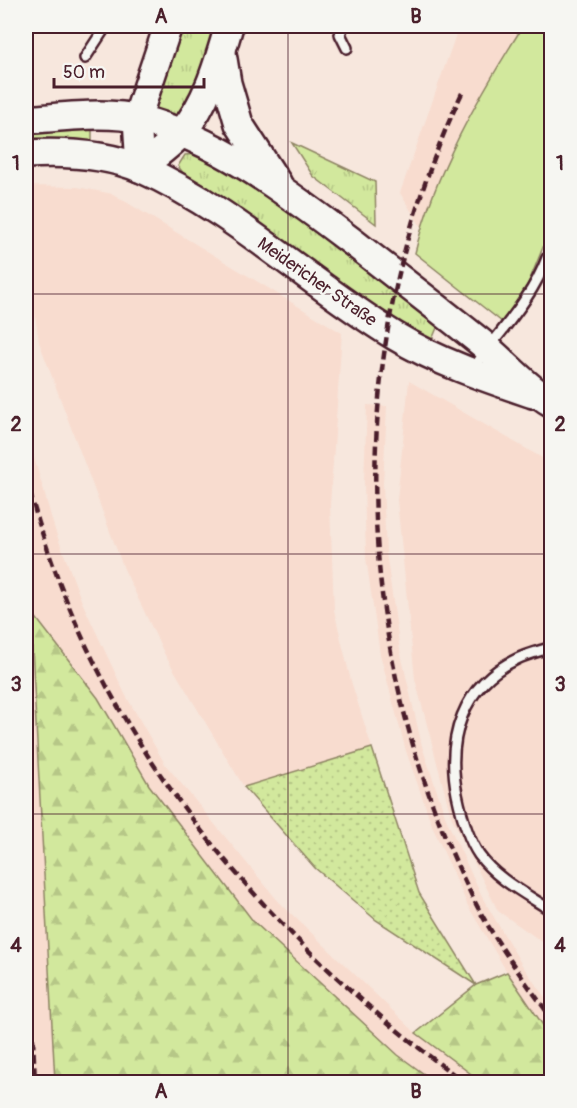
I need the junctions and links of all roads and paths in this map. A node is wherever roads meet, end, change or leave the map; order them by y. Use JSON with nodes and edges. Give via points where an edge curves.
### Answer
{"nodes":[{"id":1,"x":106,"y":26,"type":"edge"},
{"id":2,"x":168,"y":26,"type":"edge"},
{"id":3,"x":343,"y":26,"type":"edge"},
{"id":4,"x":225,"y":38,"type":"edge"},
{"id":5,"x":347,"y":48,"type":"dead end"},
{"id":6,"x":85,"y":58,"type":"dead end"},
{"id":7,"x":137,"y":118,"type":"junction"},
{"id":8,"x":26,"y":120,"type":"edge"},
{"id":9,"x":182,"y":133,"type":"junction"},
{"id":10,"x":26,"y":154,"type":"edge"},
{"id":11,"x":140,"y":168,"type":"junction"},
{"id":12,"x":282,"y":190,"type":"junction"},
{"id":13,"x":547,"y":258,"type":"dead end"},
{"id":14,"x":488,"y":348,"type":"junction"},
{"id":15,"x":469,"y":373,"type":"junction"},
{"id":16,"x":547,"y":400,"type":"edge"},
{"id":17,"x":552,"y":647,"type":"edge"},
{"id":18,"x":552,"y":911,"type":"edge"}],
"edges":[{"from":1,"to":6,"type":"lane"},
{"from":2,"to":7,"type":"main road"},
{"from":3,"to":5,"type":"lane","via":[[340,34]]},
{"from":4,"to":9,"type":"main road","via":[[204,99]]},
{"from":4,"to":12,"type":"main road","via":[[227,83],[239,124]]},
{"from":7,"to":8,"type":"main road","name":"Meidericher Straße"},
{"from":7,"to":9,"type":"main road","name":"Meidericher Straße"},
{"from":7,"to":11,"type":"main road"},
{"from":9,"to":11,"type":"main road"},
{"from":9,"to":12,"type":"main road","name":"Meidericher Straße"},
{"from":10,"to":11,"type":"main road","name":"Meidericher Straße","via":[[97,157]]},
{"from":11,"to":15,"type":"main road","name":"Meidericher Straße","via":[[217,212],[396,337]]},
{"from":12,"to":14,"type":"main road","name":"Meidericher Straße"},
{"from":13,"to":14,"type":"lane","via":[[512,320]]},
{"from":14,"to":15,"type":"lane"},
{"from":14,"to":16,"type":"main road","name":"Meidericher Straße"},
{"from":15,"to":16,"type":"main road","name":"Meidericher Straße"},
{"from":17,"to":18,"type":"lane","via":[[516,659],[491,676],[465,707],[453,740],[453,774],[460,810],[479,855],[511,884]]}]}
